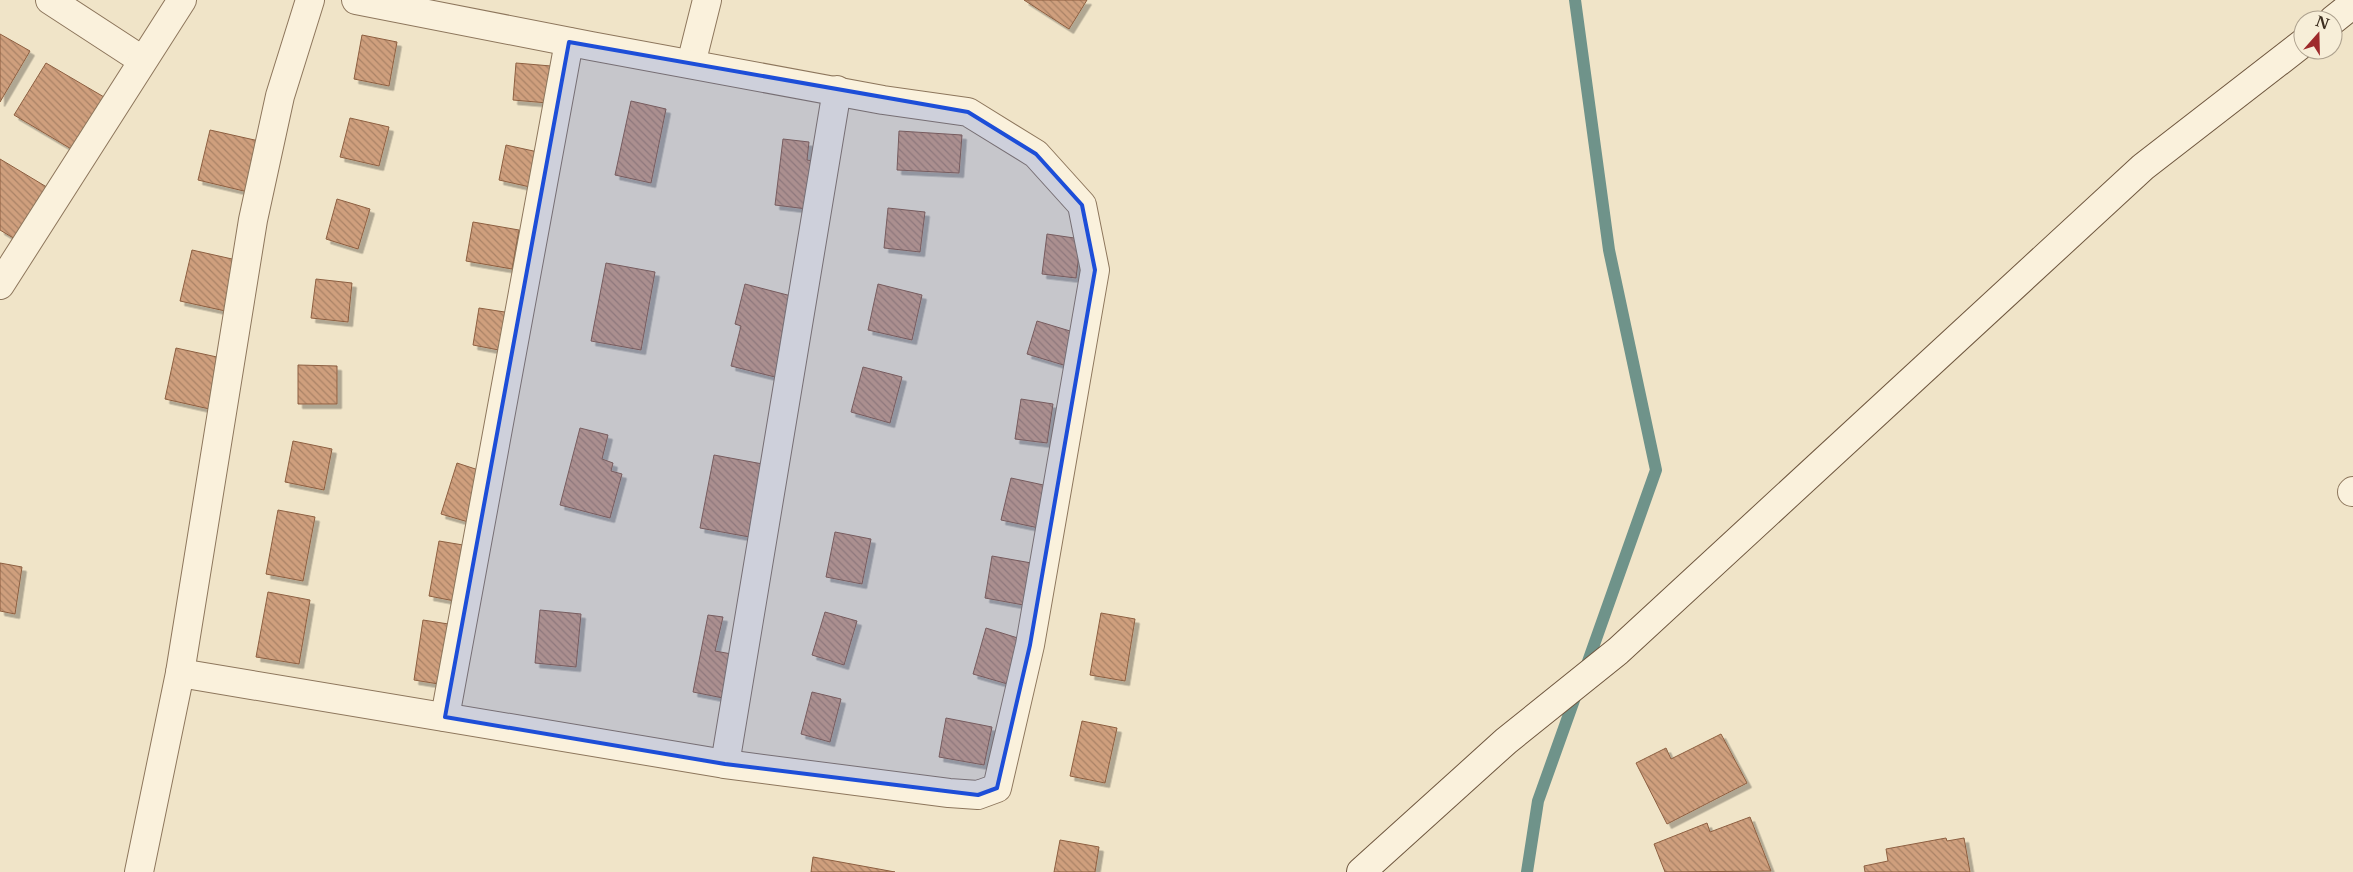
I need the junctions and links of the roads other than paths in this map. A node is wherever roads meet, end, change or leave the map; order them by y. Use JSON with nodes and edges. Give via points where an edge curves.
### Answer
{"nodes":[{"id":1,"x":50,"y":0,"type":"edge"},
{"id":2,"x":182,"y":0,"type":"edge"},
{"id":3,"x":310,"y":0,"type":"edge"},
{"id":4,"x":356,"y":0,"type":"edge"},
{"id":5,"x":707,"y":0,"type":"edge"},
{"id":6,"x":2353,"y":4,"type":"edge"},
{"id":7,"x":2343,"y":12,"type":"edge"},
{"id":8,"x":568,"y":42,"type":"junction"},
{"id":9,"x":2293,"y":51,"type":"edge"},
{"id":10,"x":142,"y":60,"type":"junction"},
{"id":11,"x":691,"y":64,"type":"junction"},
{"id":12,"x":836,"y":90,"type":"junction"},
{"id":13,"x":0,"y":285,"type":"edge"},
{"id":14,"x":180,"y":673,"type":"junction"},
{"id":15,"x":444,"y":717,"type":"junction"},
{"id":16,"x":725,"y":764,"type":"junction"},
{"id":17,"x":139,"y":872,"type":"edge"},
{"id":18,"x":1361,"y":872,"type":"edge"}],
"edges":[{"from":1,"to":10,"type":"street"},
{"from":2,"to":10,"type":"street"},
{"from":3,"to":14,"type":"street","via":[[280,96],[253,220]]},
{"from":4,"to":8,"type":"street"},
{"from":5,"to":11,"type":"street"},
{"from":6,"to":7,"type":"street"},
{"from":8,"to":11,"type":"street"},
{"from":8,"to":15,"type":"street"},
{"from":9,"to":18,"type":"street","via":[[2143,167],[1618,651],[1506,741]]},
{"from":10,"to":13,"type":"street"},
{"from":11,"to":12,"type":"street"},
{"from":12,"to":16,"type":"street"},
{"from":12,"to":16,"type":"street","via":[[968,112],[1036,154],[1082,206],[1095,270],[1030,645],[997,788],[978,795],[949,793]]},
{"from":14,"to":15,"type":"street"},
{"from":14,"to":17,"type":"street"},
{"from":15,"to":16,"type":"street"}]}
